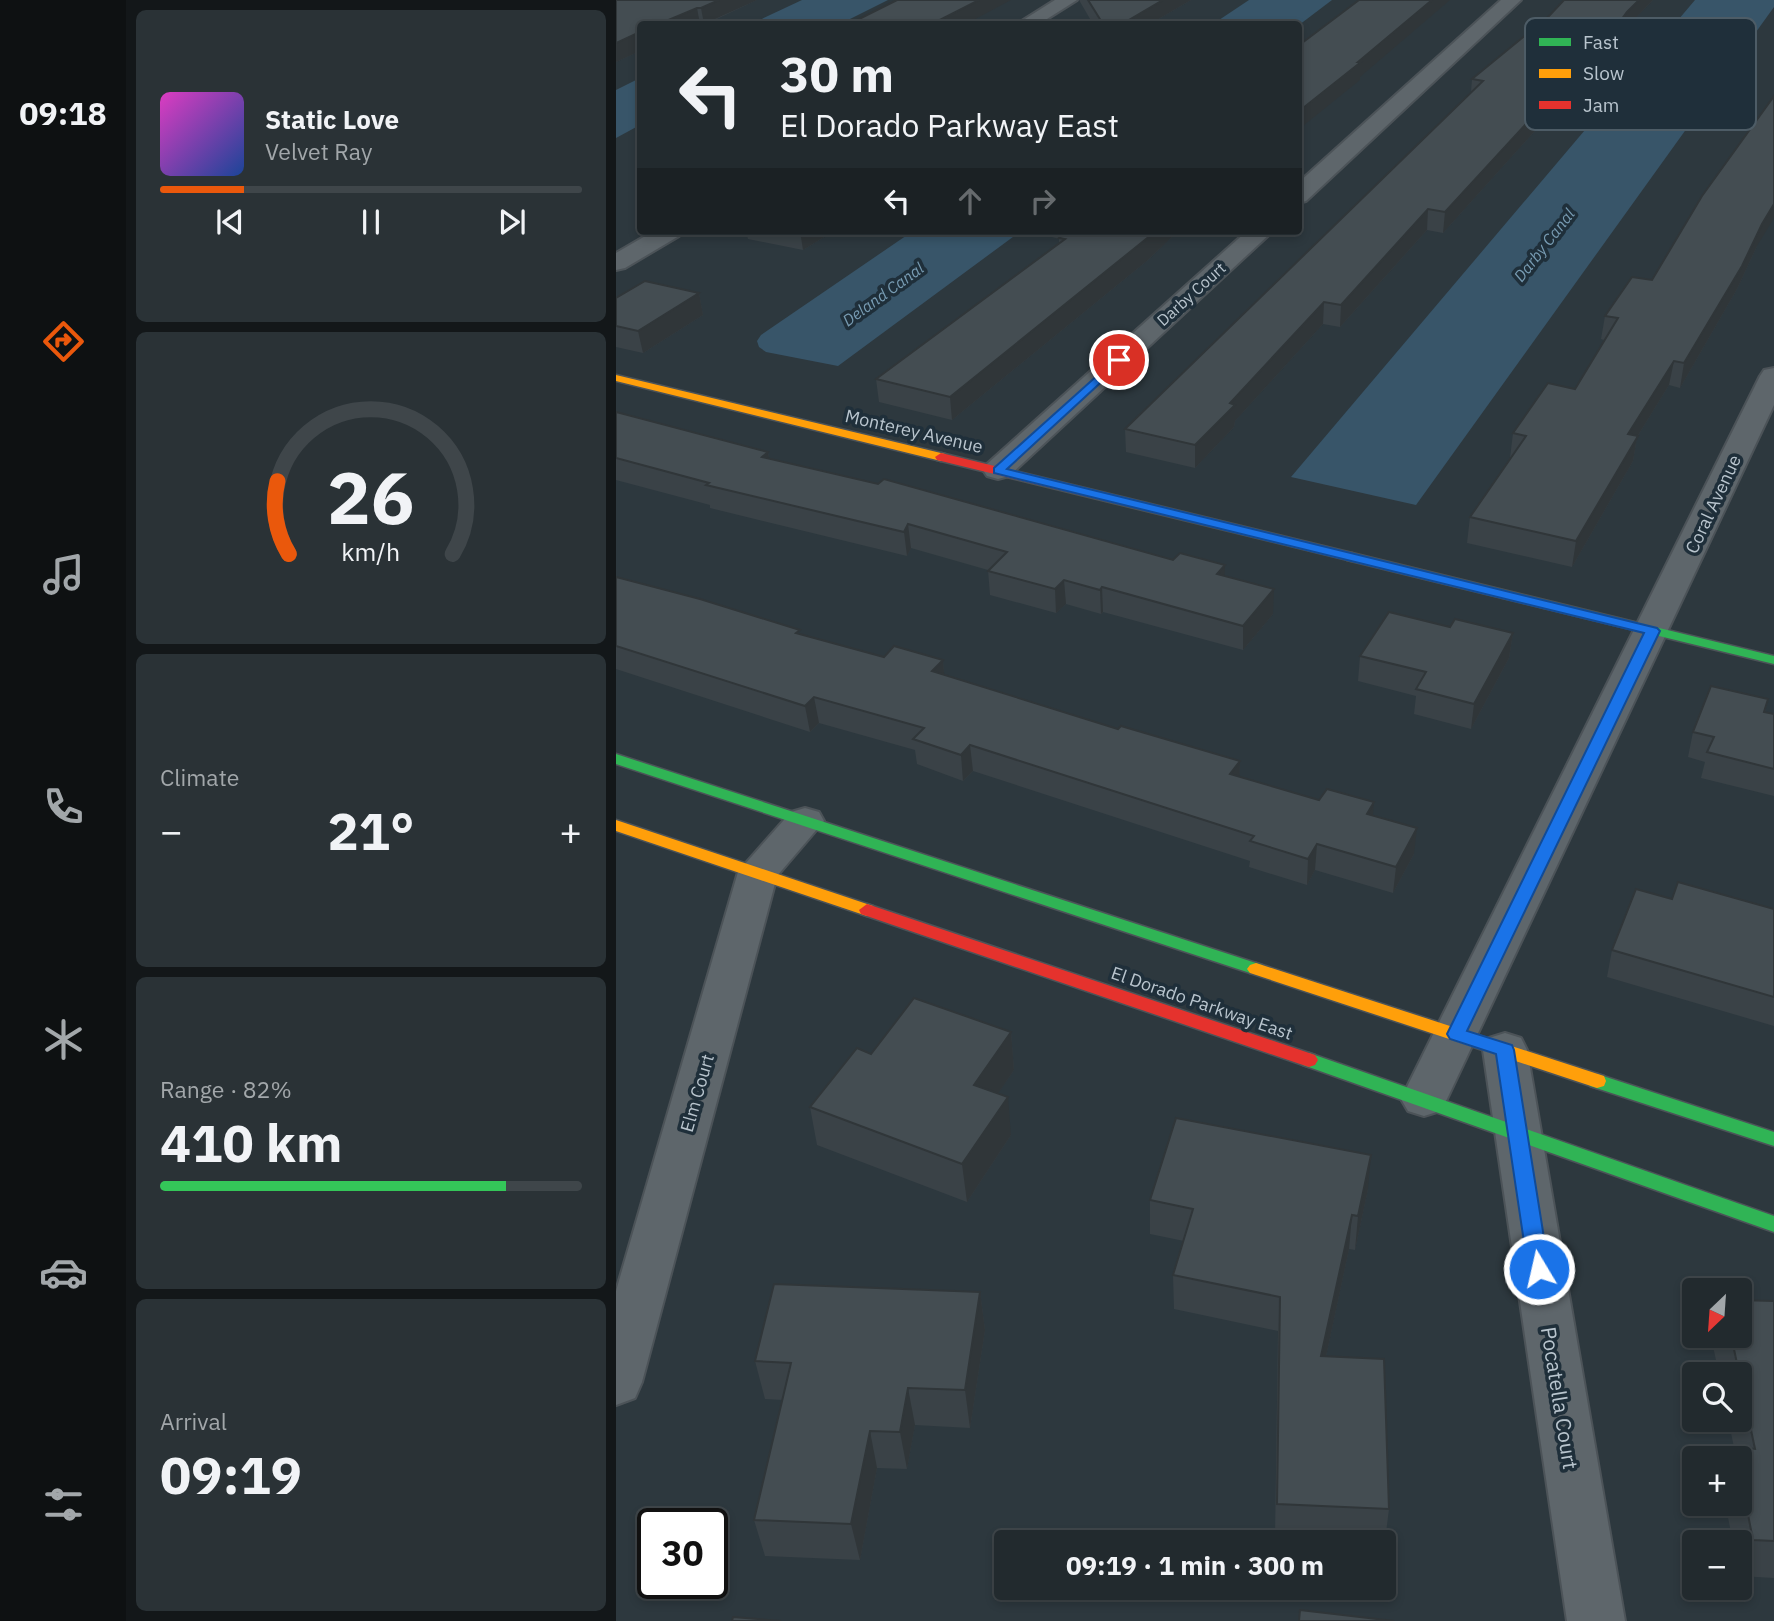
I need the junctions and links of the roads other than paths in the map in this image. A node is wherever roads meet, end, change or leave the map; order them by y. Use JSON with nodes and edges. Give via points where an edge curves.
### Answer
{"nodes":[{"id":1,"x":1068,"y":0,"type":"edge"},
{"id":2,"x":1512,"y":0,"type":"edge"},
{"id":3,"x":1031,"y":21,"type":"edge"},
{"id":4,"x":1302,"y":193,"type":"edge"},
{"id":5,"x":664,"y":235,"type":"edge"},
{"id":6,"x":1257,"y":235,"type":"edge"},
{"id":7,"x":616,"y":263,"type":"edge"},
{"id":8,"x":1774,"y":376,"type":"edge"},
{"id":9,"x":616,"y":378,"type":"edge"},
{"id":10,"x":998,"y":470,"type":"junction"},
{"id":11,"x":1653,"y":631,"type":"junction"},
{"id":12,"x":1774,"y":660,"type":"edge"},
{"id":13,"x":616,"y":759,"type":"edge"},
{"id":14,"x":805,"y":821,"type":"junction"},
{"id":15,"x":616,"y":825,"type":"edge"},
{"id":16,"x":758,"y":872,"type":"junction"},
{"id":17,"x":1457,"y":1034,"type":"junction"},
{"id":18,"x":1505,"y":1050,"type":"junction"},
{"id":19,"x":1424,"y":1099,"type":"junction"},
{"id":20,"x":1516,"y":1133,"type":"junction"},
{"id":21,"x":1774,"y":1139,"type":"edge"},
{"id":22,"x":1774,"y":1224,"type":"edge"},
{"id":23,"x":616,"y":1382,"type":"edge"},
{"id":24,"x":1596,"y":1621,"type":"edge"}],
"edges":[{"from":1,"to":3,"type":"street"},
{"from":2,"to":4,"type":"street"},
{"from":5,"to":7,"type":"street"},
{"from":6,"to":10,"type":"street","name":"Darby Court"},
{"from":8,"to":11,"type":"street","name":"Coral Avenue"},
{"from":9,"to":10,"type":"street","name":"Monterey Avenue"},
{"from":10,"to":11,"type":"street","name":"Monterey Avenue"},
{"from":11,"to":12,"type":"street","name":"Monterey Avenue"},
{"from":11,"to":17,"type":"street","name":"Coral Avenue"},
{"from":13,"to":14,"type":"street"},
{"from":14,"to":16,"type":"street","name":"Elm Court"},
{"from":14,"to":17,"type":"street"},
{"from":15,"to":16,"type":"street","name":"El Dorado Parkway East"},
{"from":16,"to":19,"type":"street","name":"El Dorado Parkway East"},
{"from":16,"to":23,"type":"street","name":"Elm Court"},
{"from":17,"to":18,"type":"street"},
{"from":17,"to":19,"type":"street","name":"Coral Avenue"},
{"from":18,"to":20,"type":"street","name":"Pocatella Court"},
{"from":18,"to":21,"type":"street"},
{"from":19,"to":20,"type":"street","name":"El Dorado Parkway East"},
{"from":20,"to":22,"type":"street","name":"El Dorado Parkway East"},
{"from":20,"to":24,"type":"street","name":"Pocatella Court"}]}
